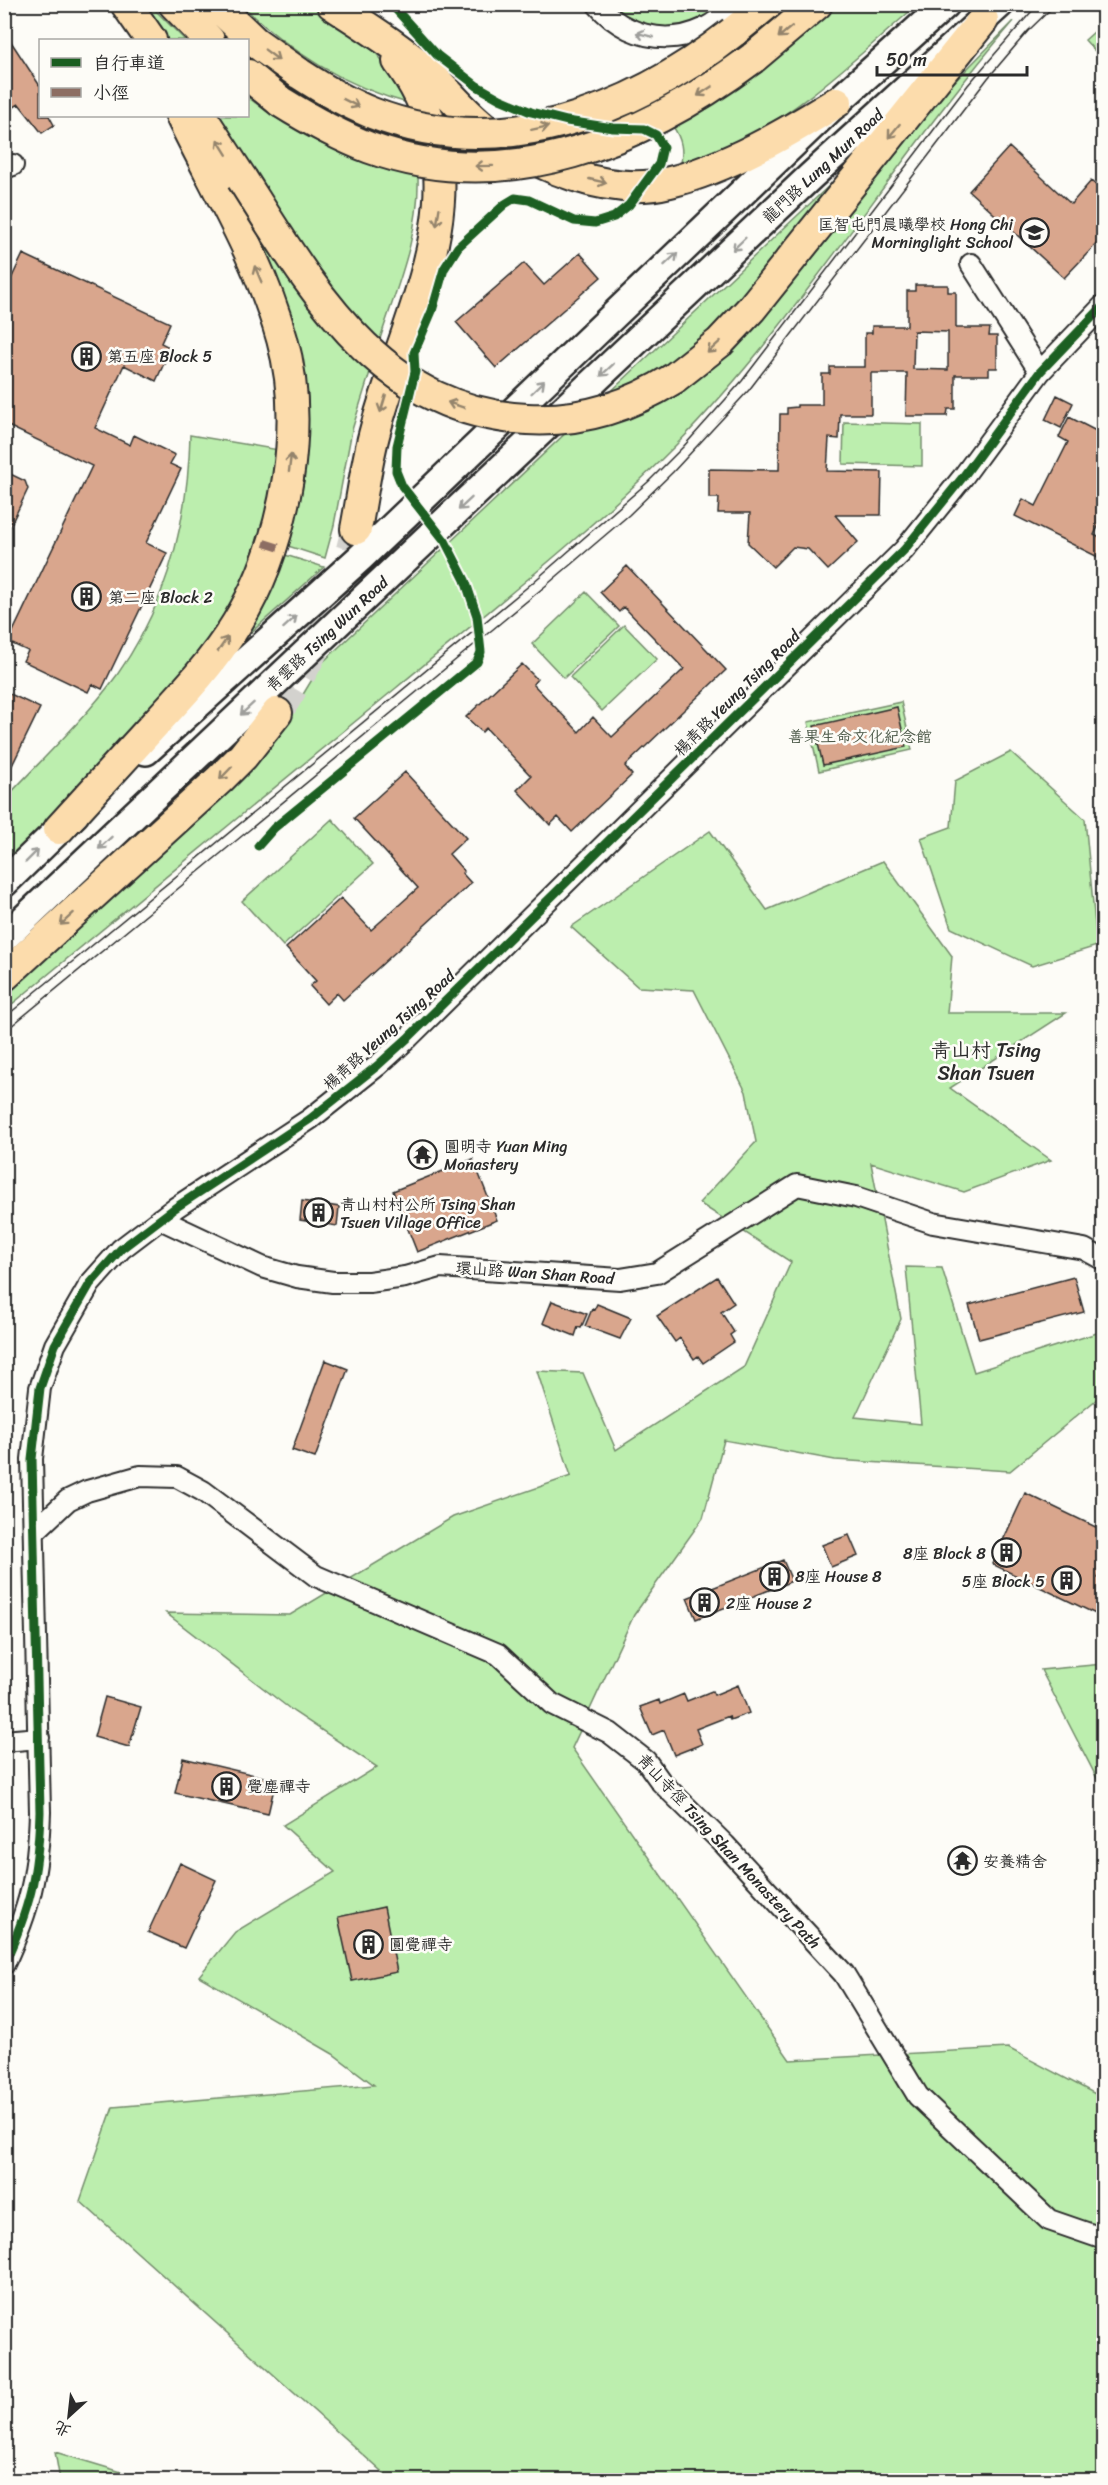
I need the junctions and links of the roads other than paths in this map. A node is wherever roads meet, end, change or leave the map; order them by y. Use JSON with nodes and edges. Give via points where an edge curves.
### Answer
{"nodes":[{"id":1,"x":126,"y":4,"type":"edge"},
{"id":2,"x":174,"y":4,"type":"edge"},
{"id":3,"x":215,"y":4,"type":"edge"},
{"id":4,"x":332,"y":4,"type":"edge"},
{"id":5,"x":597,"y":4,"type":"edge"},
{"id":6,"x":734,"y":4,"type":"edge"},
{"id":7,"x":767,"y":4,"type":"edge"},
{"id":8,"x":817,"y":4,"type":"edge"},
{"id":9,"x":946,"y":4,"type":"edge"},
{"id":10,"x":991,"y":12,"type":"edge"},
{"id":11,"x":367,"y":28,"type":"junction"},
{"id":12,"x":143,"y":39,"type":"edge"},
{"id":13,"x":150,"y":39,"type":"edge"},
{"id":14,"x":208,"y":39,"type":"edge"},
{"id":15,"x":249,"y":76,"type":"edge"},
{"id":16,"x":837,"y":102,"type":"junction"},
{"id":17,"x":180,"y":117,"type":"edge"},
{"id":18,"x":202,"y":117,"type":"edge"},
{"id":19,"x":972,"y":264,"type":"dead end"},
{"id":20,"x":1104,"y":305,"type":"edge"},
{"id":21,"x":650,"y":330,"type":"joint"},
{"id":22,"x":1040,"y":372,"type":"junction"},
{"id":23,"x":356,"y":529,"type":"tunnel mouth"},
{"id":24,"x":278,"y":712,"type":"tunnel mouth"},
{"id":25,"x":59,"y":829,"type":"junction"},
{"id":26,"x":4,"y":883,"type":"edge"},
{"id":27,"x":4,"y":938,"type":"edge"},
{"id":28,"x":4,"y":976,"type":"edge"},
{"id":29,"x":160,"y":1219,"type":"junction"},
{"id":30,"x":1104,"y":1260,"type":"edge"},
{"id":31,"x":34,"y":1532,"type":"junction"},
{"id":32,"x":39,"y":1738,"type":"junction"},
{"id":33,"x":4,"y":1741,"type":"edge"},
{"id":34,"x":4,"y":1964,"type":"edge"},
{"id":35,"x":1104,"y":2239,"type":"edge"}],
"edges":[{"from":1,"to":12,"type":"main road"},
{"from":1,"to":13,"type":"main road"},
{"from":2,"to":14,"type":"main road"},
{"from":3,"to":7,"type":"main road","one_way":true,"bridge":true,"via":[[255,42],[300,74],[358,107],[406,124],[469,134],[529,130],[592,113],[651,86],[716,45]]},
{"from":4,"to":11,"type":"main road"},
{"from":6,"to":5,"type":"street","one_way":true,"via":[[703,30],[673,38],[628,30]]},
{"from":8,"to":15,"type":"main road","one_way":true,"bridge":true,"via":[[738,69],[678,108],[597,146],[544,160],[473,166],[408,158],[351,140],[281,102]]},
{"from":9,"to":16,"type":"main road"},
{"from":10,"to":18,"type":"main road","one_way":true,"bridge":true,"via":[[751,309],[713,349],[673,379],[623,405],[551,420],[494,416],[442,400],[373,356],[299,269]]},
{"from":10,"to":21,"type":"main road","name":"龍門路 Lung Mun Road","one_way":true},
{"from":11,"to":16,"type":"main road","one_way":true,"via":[[428,73],[486,130],[544,163],[612,184],[652,185],[688,177],[769,141]]},
{"from":11,"to":23,"type":"main road","one_way":true,"via":[[393,55],[424,103],[438,149],[441,196],[427,264],[374,435]]},
{"from":25,"to":16,"type":"main road","name":"青雲路 Tsing Wun Road","one_way":true,"via":[[360,558]]},
{"from":25,"to":17,"type":"main road","one_way":true,"via":[[198,677],[227,639],[266,562],[287,486],[294,422],[291,379],[282,338],[255,266]]},
{"from":19,"to":22,"type":"street"},
{"from":20,"to":22,"type":"street","name":"楊青路 Yeung Tsing Road"},
{"from":21,"to":27,"type":"main road","name":"青雲路 Tsing Wun Road","one_way":true},
{"from":22,"to":29,"type":"street","name":"楊青路 Yeung Tsing Road","via":[[904,550],[409,1037],[310,1119]]},
{"from":24,"to":28,"type":"main road","one_way":true,"via":[[220,779]]},
{"from":26,"to":25,"type":"main road","name":"青雲路 Tsing Wun Road","one_way":true},
{"from":29,"to":30,"type":"street","name":"環山路 Wan Shan Road","via":[[262,1268],[333,1282],[405,1277],[440,1267],[620,1279],[657,1273],[797,1185],[856,1197],[933,1223],[1084,1250]]},
{"from":29,"to":31,"type":"street","name":"楊青路 Yeung Tsing Road","via":[[104,1267],[78,1302],[52,1353],[40,1388],[34,1432]]},
{"from":31,"to":32,"type":"street","name":"楊青路 Yeung Tsing Road"},
{"from":31,"to":35,"type":"street","name":"青山寺徑 Tsing Shan Monastery Path","via":[[68,1500],[87,1491],[140,1476],[177,1478],[197,1486],[316,1576],[498,1654],[552,1704],[610,1733],[646,1761],[844,1974],[918,2096],[1049,2220]]},
{"from":32,"to":33,"type":"street"},
{"from":32,"to":34,"type":"street","name":"楊青路 Yeung Tsing Road","via":[[37,1867],[23,1922]]}]}
